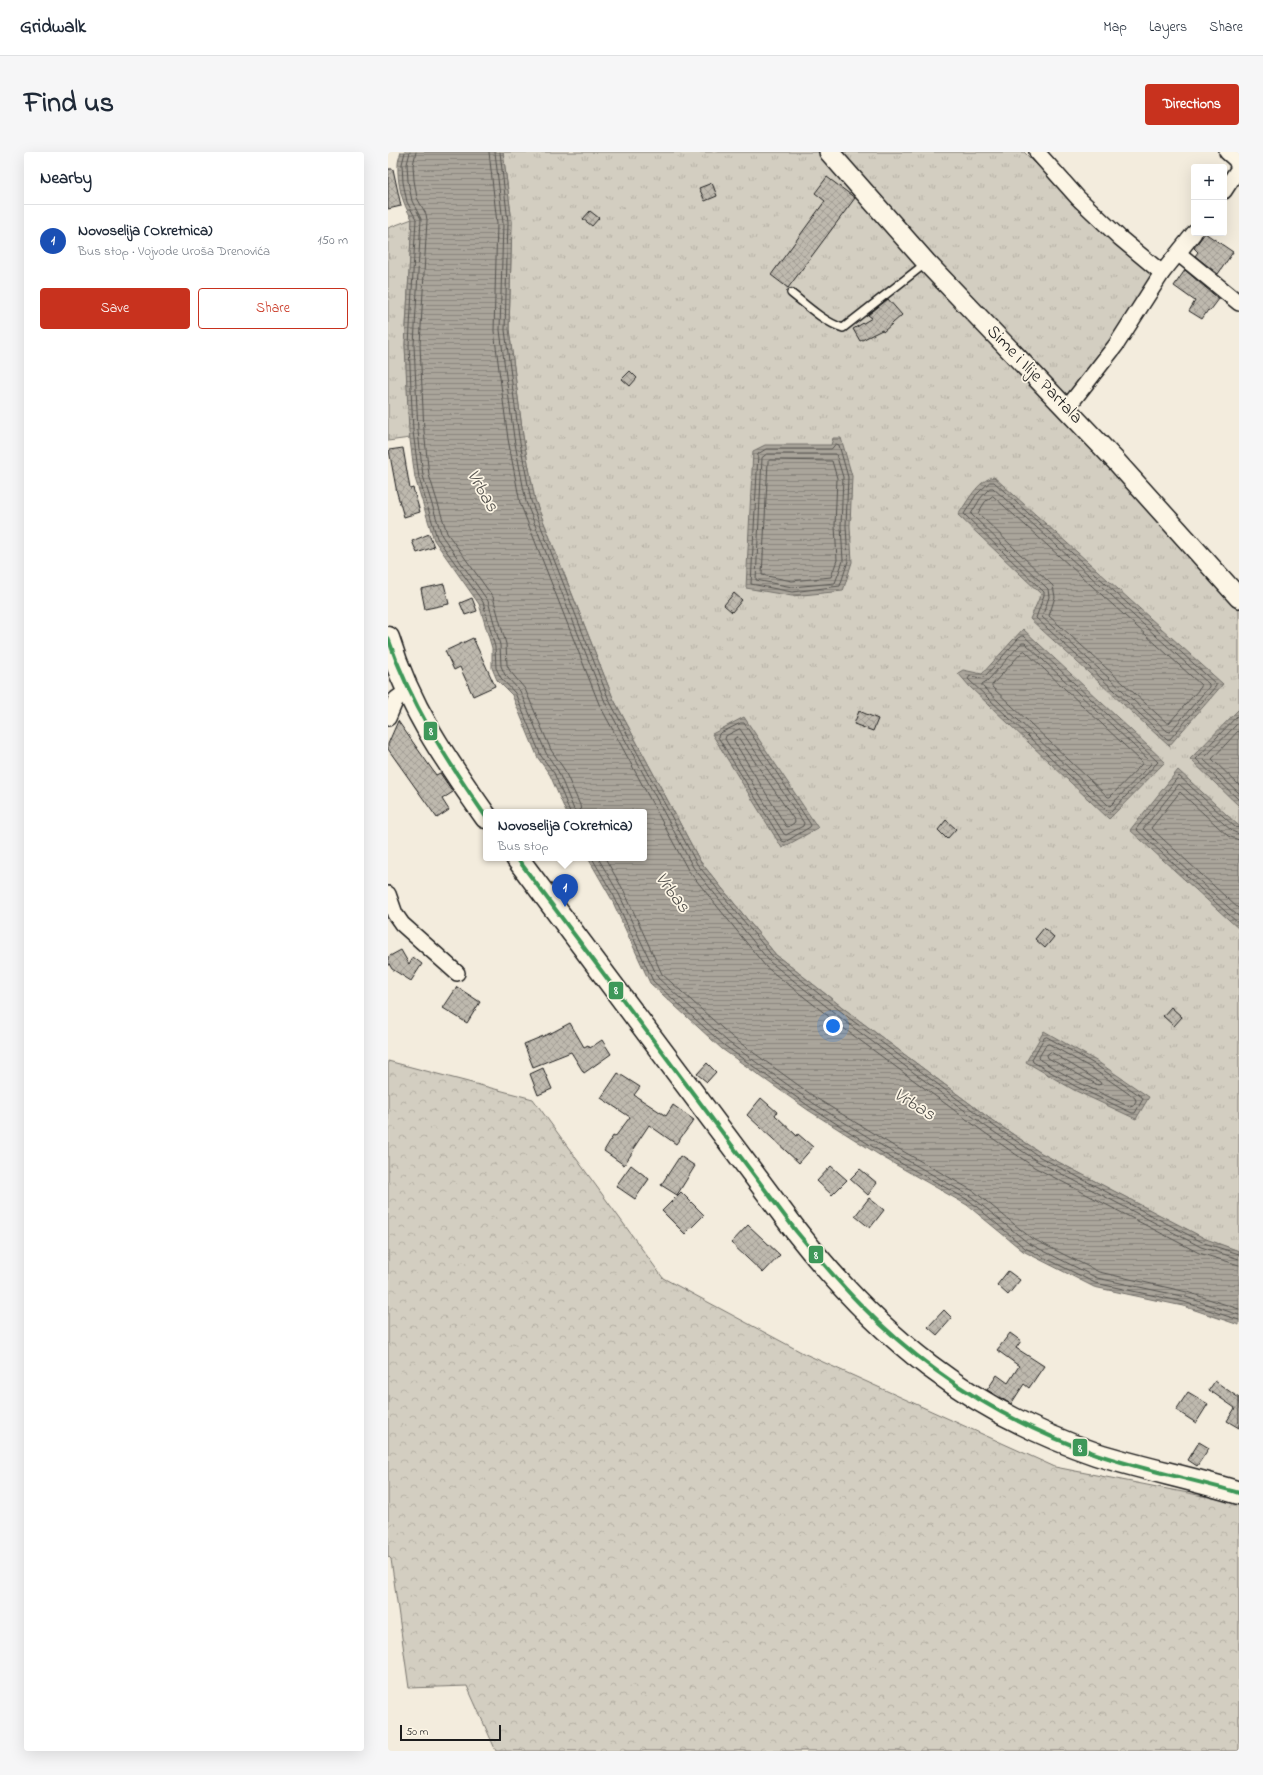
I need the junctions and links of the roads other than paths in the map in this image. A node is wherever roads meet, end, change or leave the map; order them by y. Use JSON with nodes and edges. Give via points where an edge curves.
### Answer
{"nodes":[{"id":1,"x":829,"y":152,"type":"edge"},
{"id":2,"x":1037,"y":152,"type":"edge"},
{"id":3,"x":1227,"y":152,"type":"edge"},
{"id":4,"x":1227,"y":186,"type":"edge"},
{"id":5,"x":1192,"y":236,"type":"edge"},
{"id":6,"x":1179,"y":254,"type":"junction"},
{"id":7,"x":926,"y":262,"type":"junction"},
{"id":8,"x":1162,"y":273,"type":"junction"},
{"id":9,"x":791,"y":293,"type":"dead end"},
{"id":10,"x":1239,"y":303,"type":"edge"},
{"id":11,"x":1067,"y":408,"type":"junction"},
{"id":12,"x":1239,"y":598,"type":"edge"},
{"id":13,"x":388,"y":638,"type":"edge"},
{"id":14,"x":407,"y":691,"type":"junction"},
{"id":15,"x":388,"y":718,"type":"edge"},
{"id":16,"x":483,"y":813,"type":"edge"},
{"id":17,"x":519,"y":861,"type":"edge"},
{"id":18,"x":388,"y":894,"type":"edge"},
{"id":19,"x":457,"y":973,"type":"dead end"},
{"id":20,"x":1239,"y":1493,"type":"edge"}],
"edges":[{"from":1,"to":7,"type":"street","name":"Sime i Ilije Partala"},
{"from":2,"to":8,"type":"street","via":[[1078,198]]},
{"from":3,"to":4,"type":"street","via":[[1236,160],[1238,168]]},
{"from":5,"to":6,"type":"street"},
{"from":6,"to":8,"type":"street"},
{"from":6,"to":10,"type":"street"},
{"from":7,"to":9,"type":"lane","via":[[843,328],[808,307]]},
{"from":7,"to":11,"type":"street","name":"Sime i Ilije Partala"},
{"from":8,"to":11,"type":"street","via":[[1116,345]]},
{"from":11,"to":12,"type":"street","name":"Sime i Ilije Partala"},
{"from":13,"to":14,"type":"main road"},
{"from":14,"to":15,"type":"street","via":[[396,699]]},
{"from":14,"to":16,"type":"main road","via":[[433,740]]},
{"from":17,"to":20,"type":"main road","via":[[801,1237],[839,1284],[879,1324],[964,1392],[1020,1422],[1069,1444],[1109,1458]]},
{"from":18,"to":19,"type":"street","via":[[395,914],[402,924]]}]}
